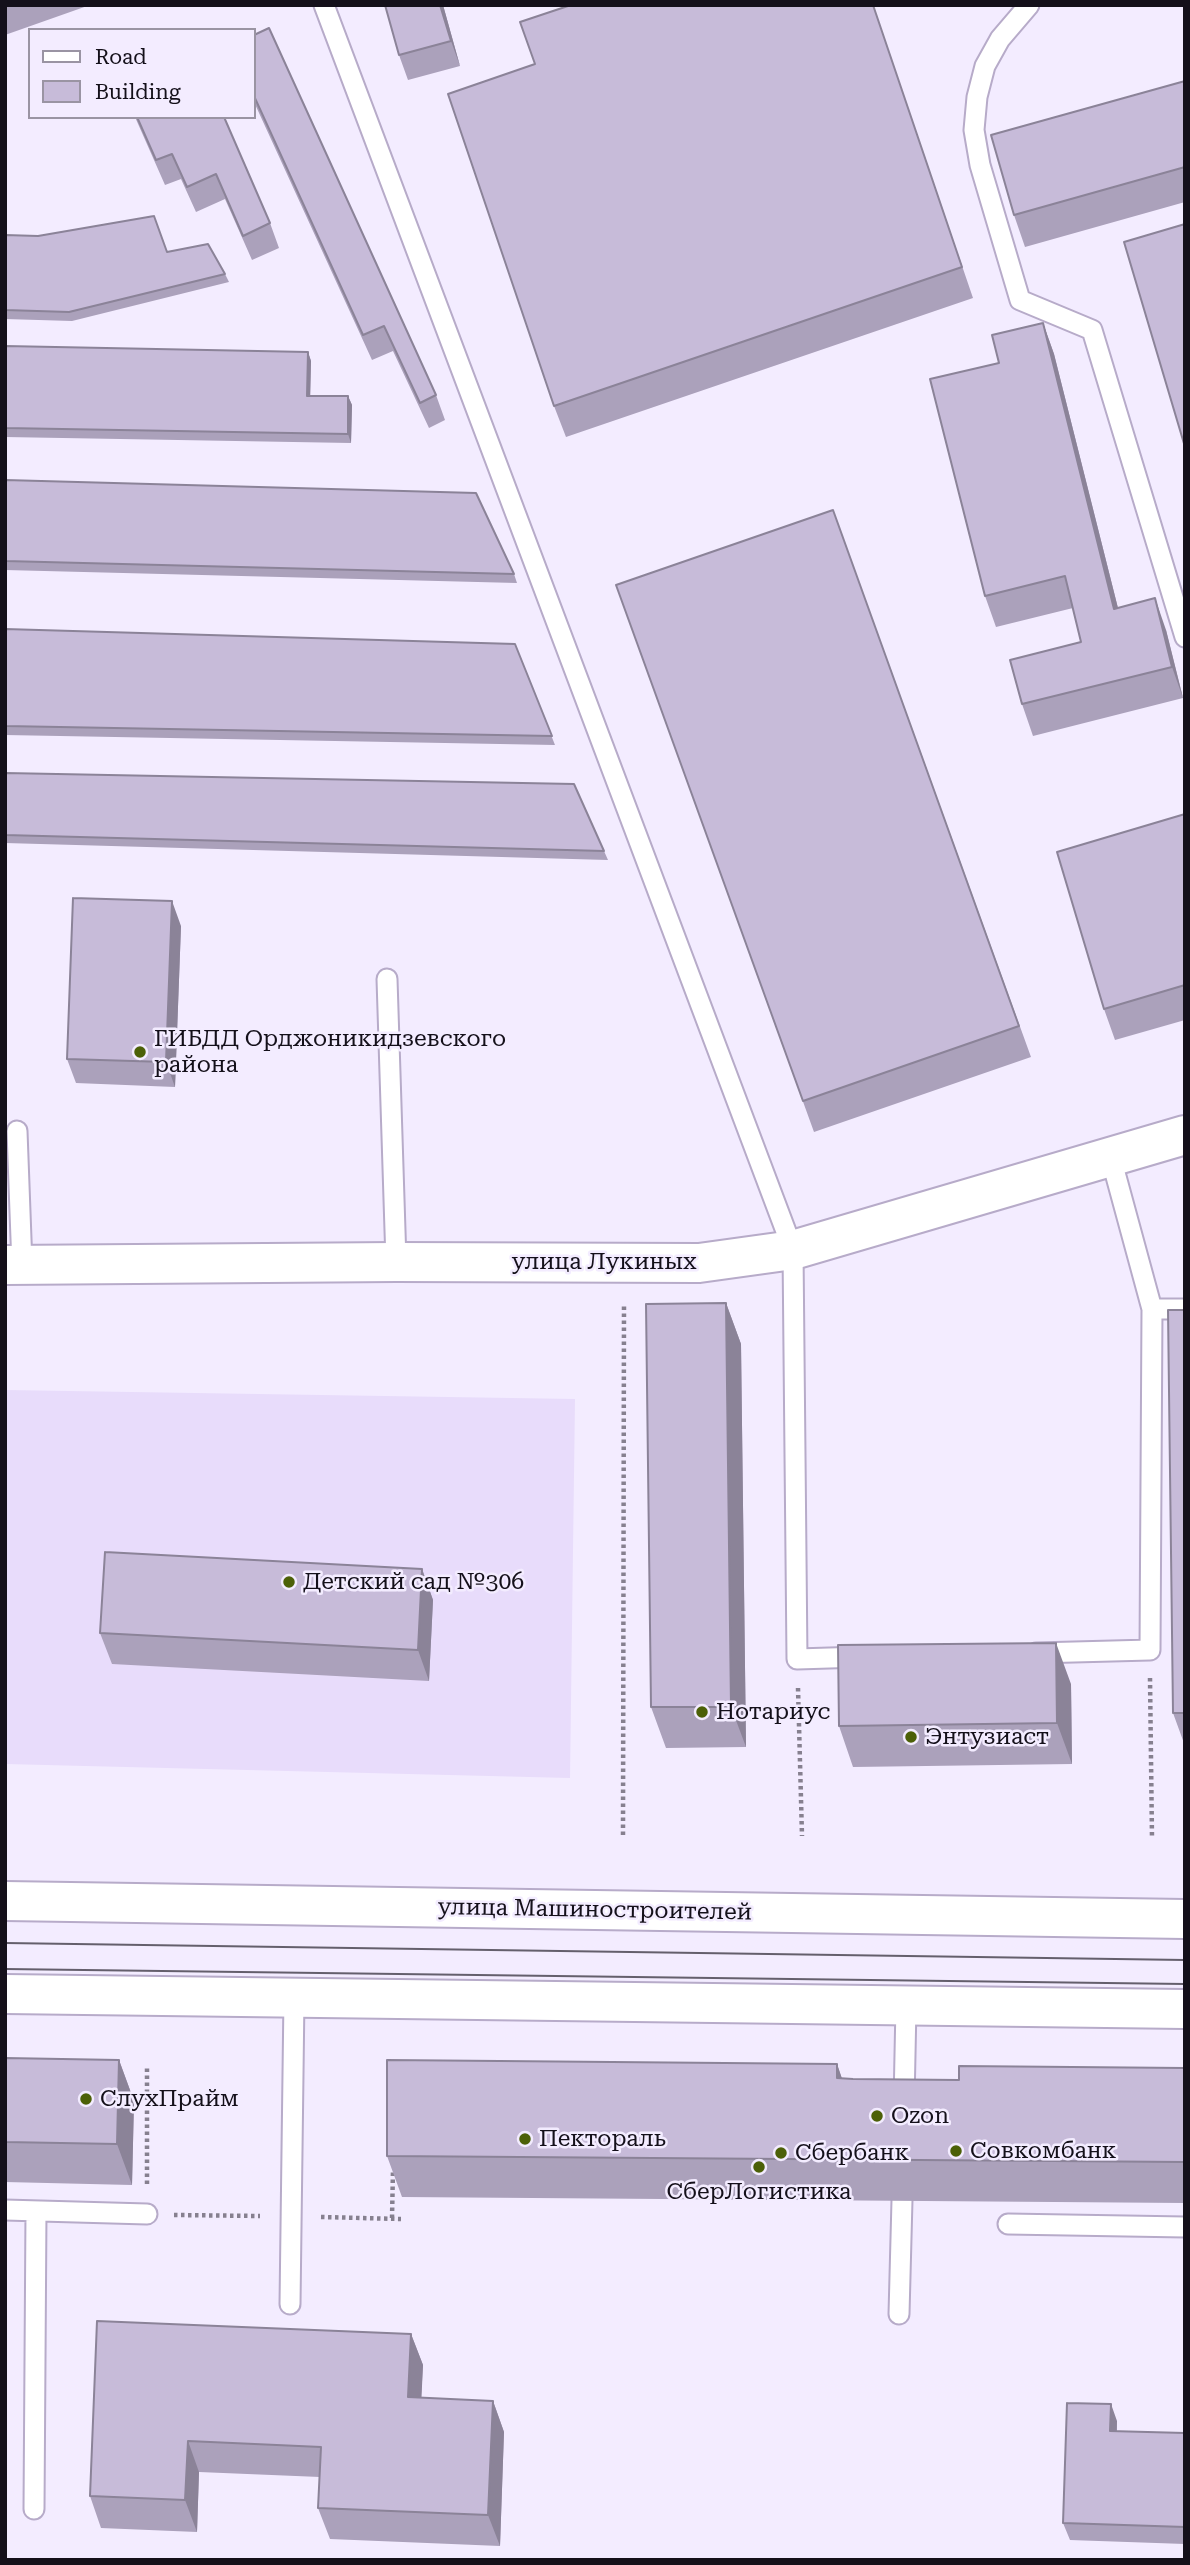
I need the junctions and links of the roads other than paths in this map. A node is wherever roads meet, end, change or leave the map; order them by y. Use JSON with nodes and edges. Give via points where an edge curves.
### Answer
{"nodes":[{"id":1,"x":324,"y":5,"type":"edge"},
{"id":2,"x":1028,"y":5,"type":"edge"},
{"id":3,"x":1185,"y":637,"type":"edge"},
{"id":4,"x":387,"y":979,"type":"dead end"},
{"id":5,"x":17,"y":1131,"type":"dead end"},
{"id":6,"x":1185,"y":1135,"type":"edge"},
{"id":7,"x":1111,"y":1158,"type":"junction"},
{"id":8,"x":793,"y":1250,"type":"junction"},
{"id":9,"x":396,"y":1262,"type":"junction"},
{"id":10,"x":14,"y":1266,"type":"edge"},
{"id":11,"x":1152,"y":1309,"type":"junction"},
{"id":12,"x":1185,"y":1309,"type":"edge"},
{"id":13,"x":1014,"y":1653,"type":"edge"},
{"id":14,"x":878,"y":1657,"type":"edge"},
{"id":15,"x":5,"y":1901,"type":"edge"},
{"id":16,"x":1185,"y":1919,"type":"edge"},
{"id":17,"x":5,"y":1994,"type":"edge"},
{"id":18,"x":294,"y":1997,"type":"junction"},
{"id":19,"x":906,"y":2006,"type":"junction"},
{"id":20,"x":1185,"y":2009,"type":"edge"},
{"id":21,"x":904,"y":2120,"type":"edge"},
{"id":22,"x":902,"y":2200,"type":"edge"},
{"id":23,"x":5,"y":2210,"type":"edge"},
{"id":24,"x":36,"y":2211,"type":"junction"},
{"id":25,"x":147,"y":2214,"type":"road end"},
{"id":26,"x":1008,"y":2224,"type":"dead end"},
{"id":27,"x":1185,"y":2227,"type":"edge"},
{"id":28,"x":290,"y":2304,"type":"dead end"},
{"id":29,"x":898,"y":2314,"type":"dead end"},
{"id":30,"x":34,"y":2510,"type":"dead end"}],
"edges":[{"from":1,"to":8,"type":"lane"},
{"from":2,"to":3,"type":"lane","via":[[985,66],[974,130],[980,165],[1020,300],[1092,330]]},
{"from":4,"to":9,"type":"lane"},
{"from":5,"to":10,"type":"lane"},
{"from":6,"to":7,"type":"main road","name":"улица Лукиных"},
{"from":7,"to":8,"type":"main road","name":"улица Лукиных"},
{"from":7,"to":11,"type":"lane"},
{"from":8,"to":9,"type":"main road","name":"улица Лукиных","via":[[699,1263]]},
{"from":8,"to":14,"type":"lane","via":[[797,1659]]},
{"from":9,"to":10,"type":"main road","name":"улица Лукиных"},
{"from":11,"to":12,"type":"lane"},
{"from":11,"to":13,"type":"lane","via":[[1150,1650]]},
{"from":15,"to":16,"type":"main road","name":"улица Машиностроителей"},
{"from":17,"to":18,"type":"main road"},
{"from":18,"to":19,"type":"main road"},
{"from":18,"to":28,"type":"lane"},
{"from":19,"to":20,"type":"main road"},
{"from":19,"to":21,"type":"lane"},
{"from":22,"to":29,"type":"lane"},
{"from":23,"to":24,"type":"lane"},
{"from":24,"to":25,"type":"lane"},
{"from":24,"to":30,"type":"lane"},
{"from":26,"to":27,"type":"lane"}]}
